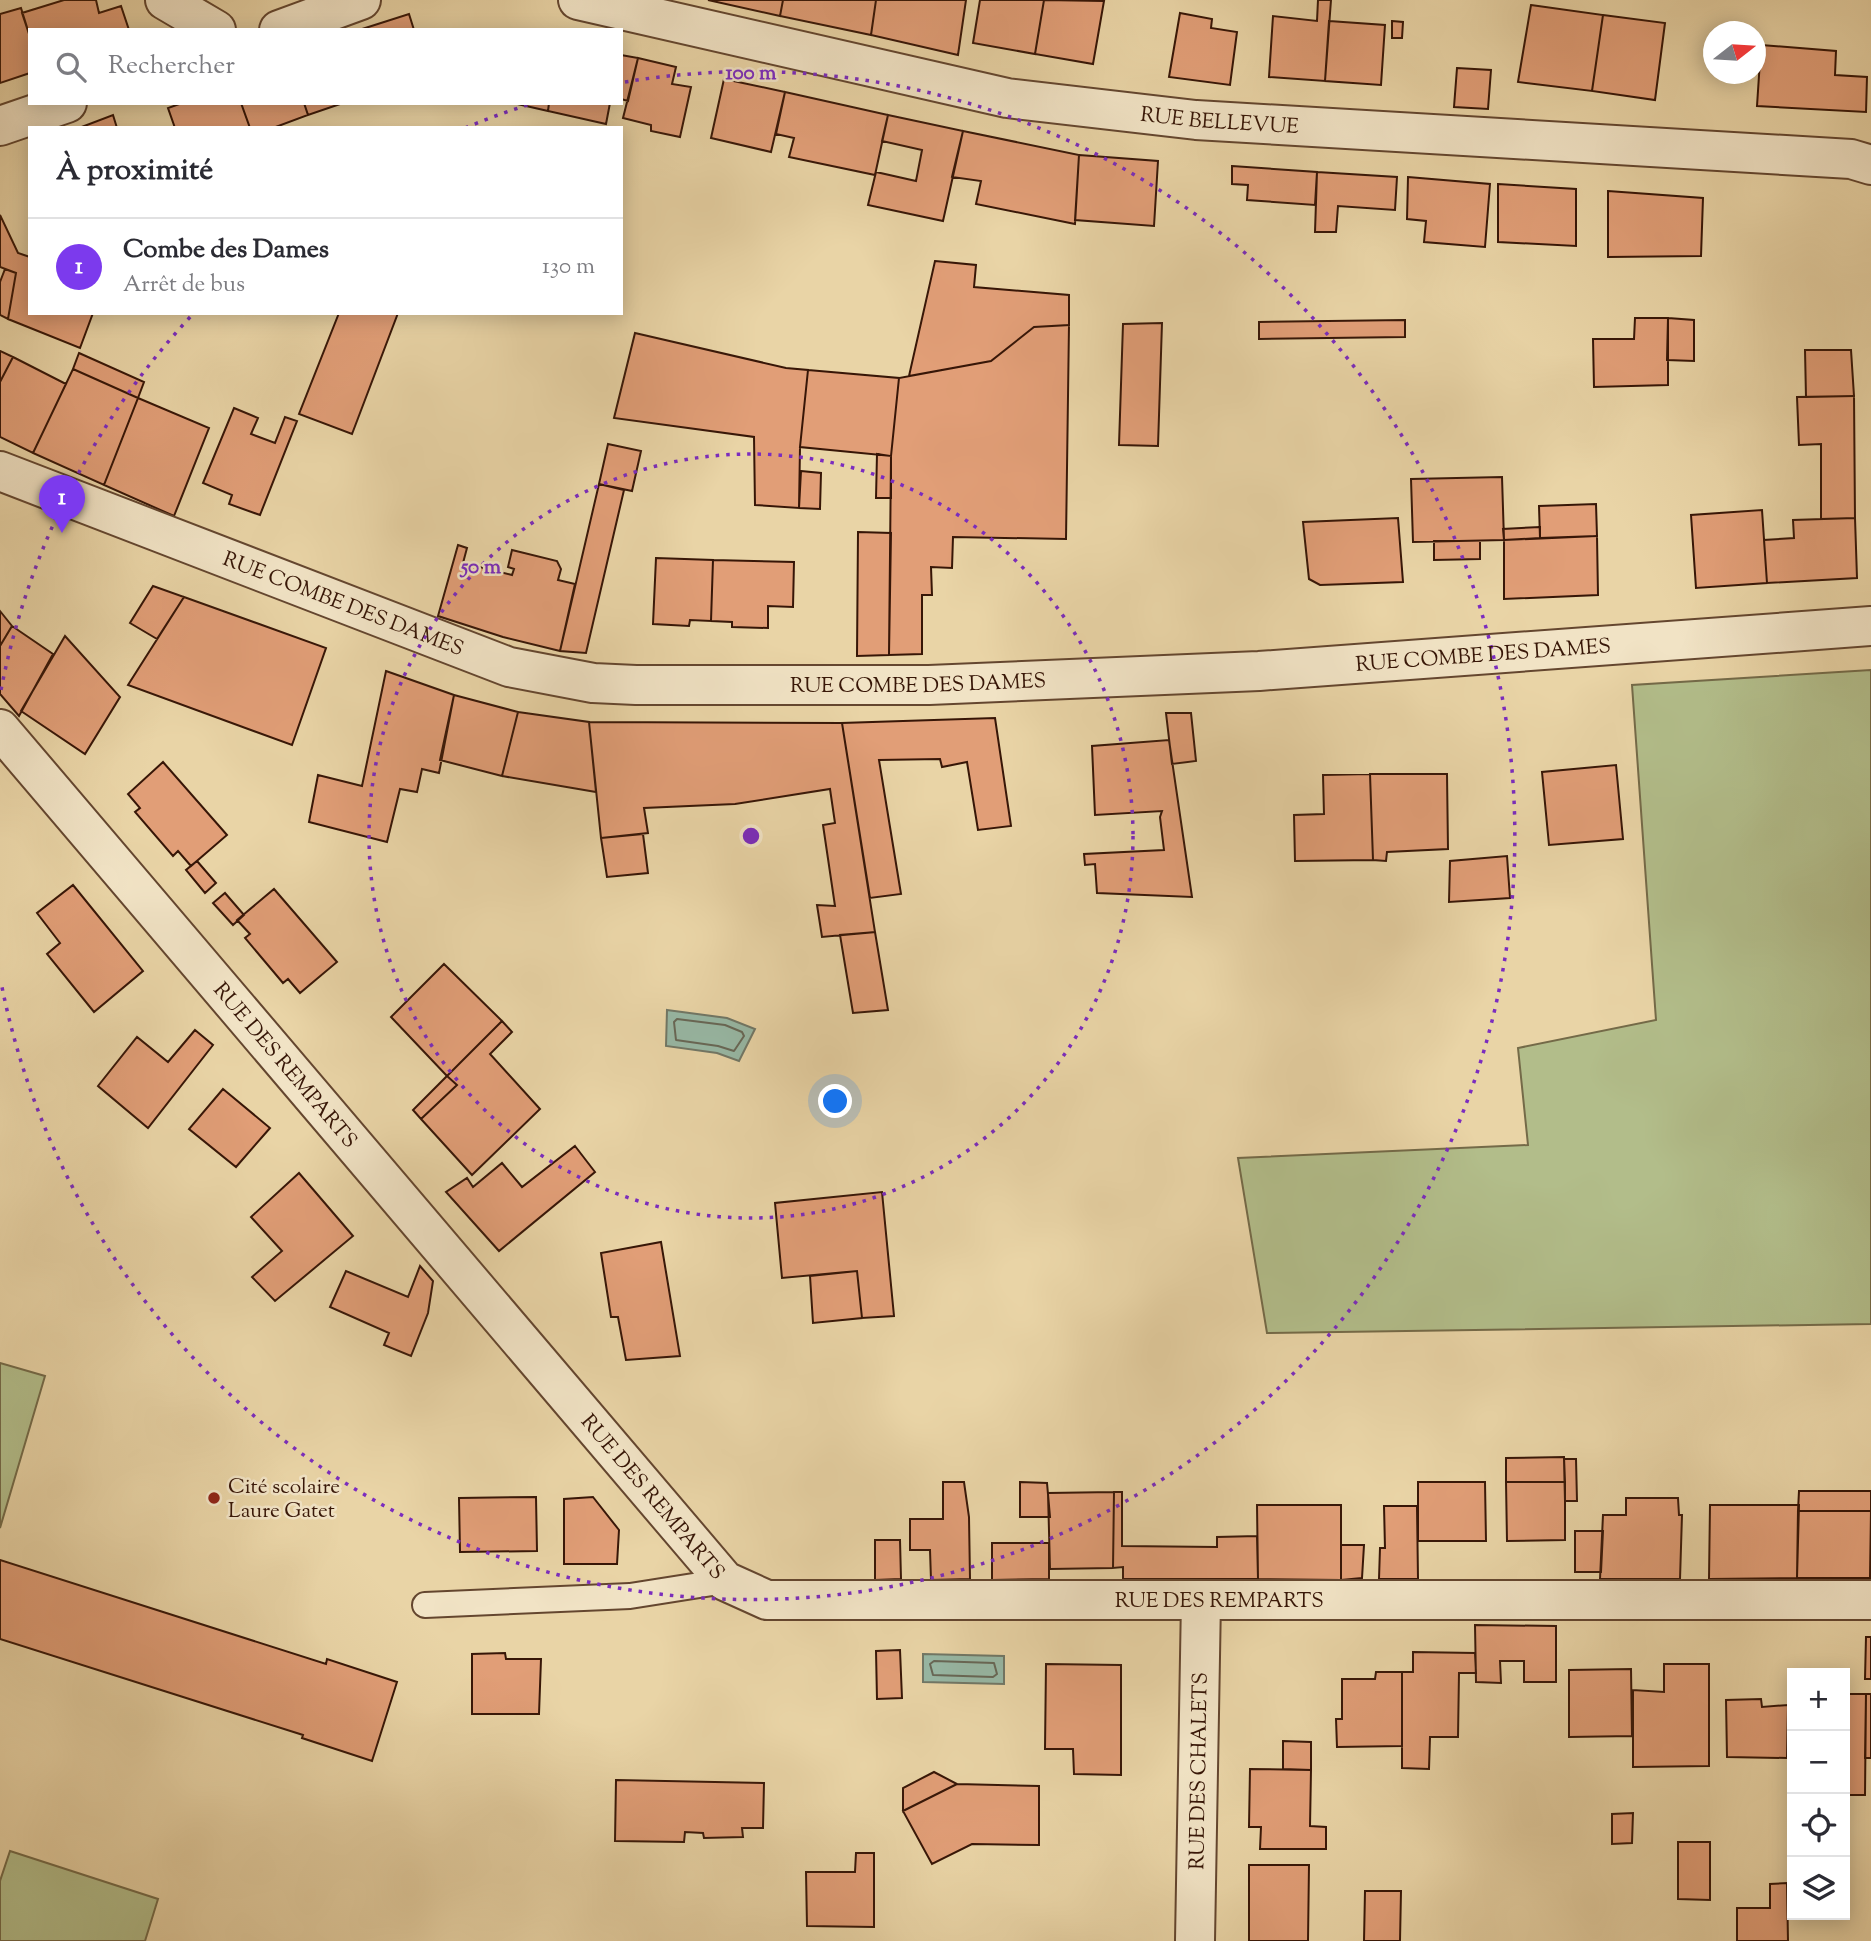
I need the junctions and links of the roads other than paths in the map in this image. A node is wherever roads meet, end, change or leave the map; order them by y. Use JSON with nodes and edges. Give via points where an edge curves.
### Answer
{"nodes":[{"id":1,"x":165,"y":0,"type":"edge"},
{"id":2,"x":361,"y":0,"type":"edge"},
{"id":3,"x":578,"y":0,"type":"edge"},
{"id":4,"x":213,"y":28,"type":"edge"},
{"id":5,"x":284,"y":28,"type":"edge"},
{"id":6,"x":61,"y":105,"type":"edge"},
{"id":7,"x":0,"y":126,"type":"edge"},
{"id":8,"x":1871,"y":165,"type":"edge"},
{"id":9,"x":0,"y":471,"type":"edge"},
{"id":10,"x":1871,"y":626,"type":"edge"},
{"id":11,"x":0,"y":729,"type":"edge"},
{"id":12,"x":725,"y":1581,"type":"junction"},
{"id":13,"x":1201,"y":1600,"type":"junction"},
{"id":14,"x":1871,"y":1600,"type":"edge"},
{"id":15,"x":425,"y":1605,"type":"dead end"},
{"id":16,"x":1195,"y":1941,"type":"edge"}],
"edges":[{"from":1,"to":4,"type":"street"},
{"from":2,"to":5,"type":"street"},
{"from":3,"to":8,"type":"street","name":"RUE BELLEVUE","via":[[1007,98],[1196,120],[1851,159]]},
{"from":6,"to":7,"type":"street"},
{"from":9,"to":10,"type":"street","name":"RUE COMBE DES DAMES","via":[[509,667],[593,683],[929,685],[1231,672]]},
{"from":11,"to":12,"type":"street","name":"RUE DES REMPARTS"},
{"from":12,"to":13,"type":"street","name":"RUE DES REMPARTS","via":[[766,1600]]},
{"from":12,"to":15,"type":"lane","via":[[630,1596]]},
{"from":13,"to":14,"type":"street","name":"RUE DES REMPARTS"},
{"from":13,"to":16,"type":"street","name":"RUE DES CHALETS"}]}
